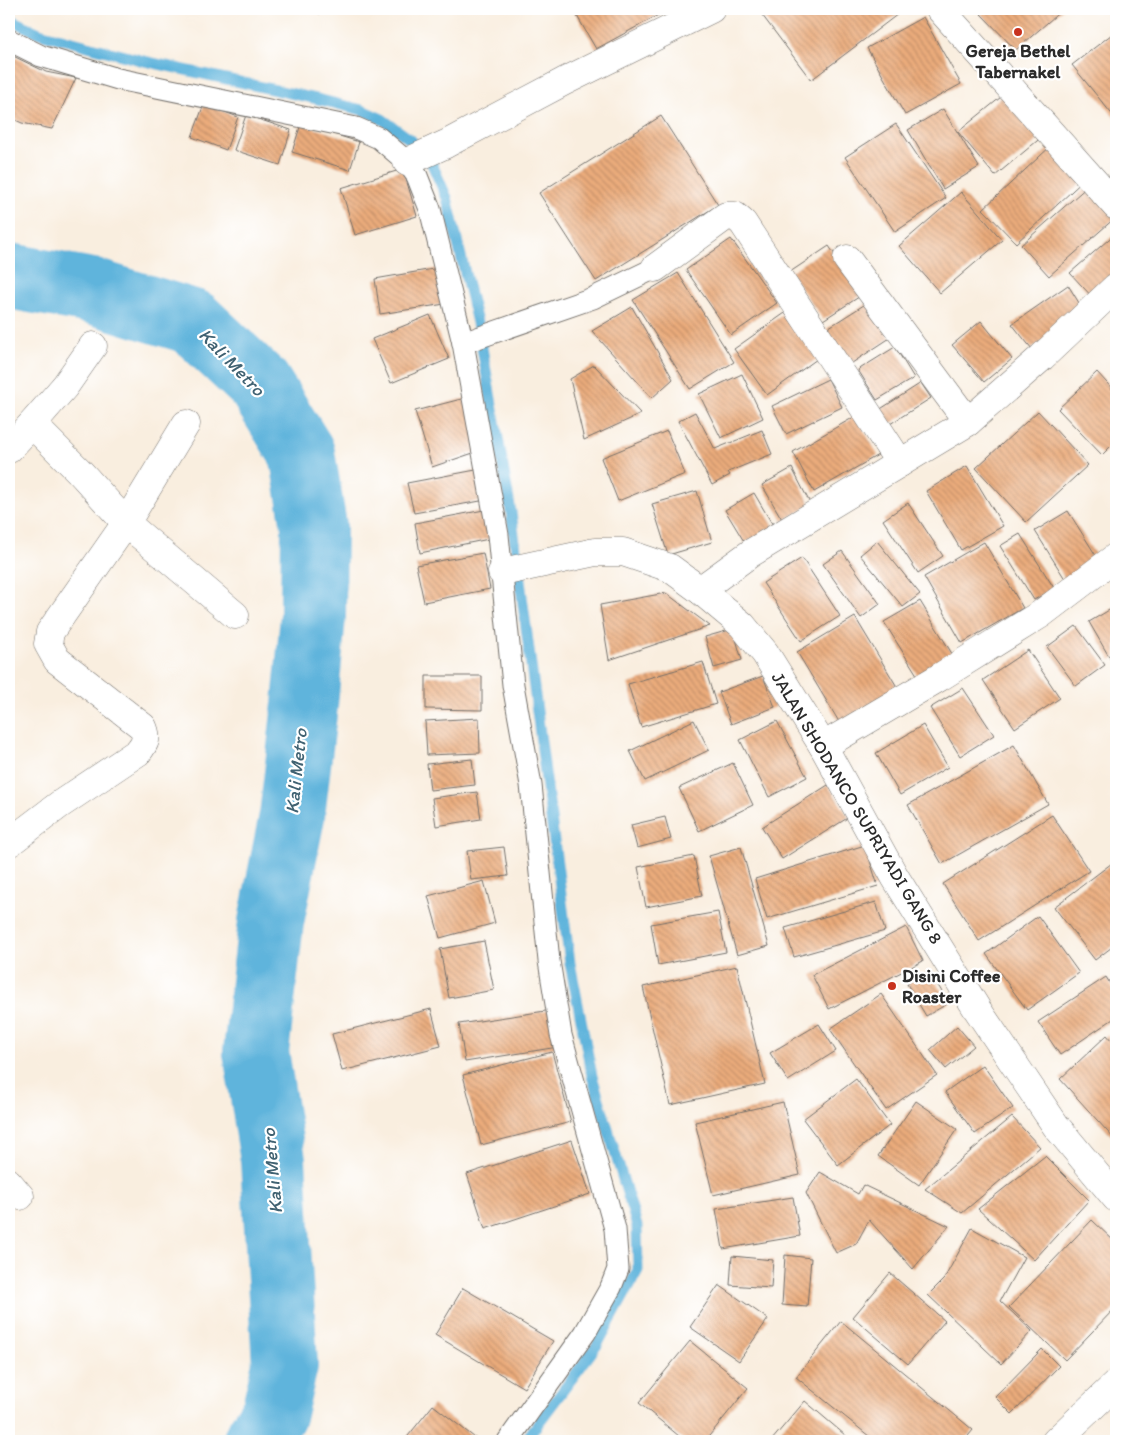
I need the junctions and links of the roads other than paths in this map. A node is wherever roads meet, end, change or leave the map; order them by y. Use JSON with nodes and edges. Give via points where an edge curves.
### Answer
{"nodes":[{"id":1,"x":711,"y":9,"type":"edge"},
{"id":2,"x":940,"y":9,"type":"edge"},
{"id":3,"x":9,"y":40,"type":"edge"},
{"id":4,"x":411,"y":160,"type":"junction"},
{"id":5,"x":1116,"y":206,"type":"edge"},
{"id":6,"x":847,"y":259,"type":"dead end"},
{"id":7,"x":655,"y":268,"type":"joint"},
{"id":8,"x":1116,"y":287,"type":"edge"},
{"id":9,"x":467,"y":342,"type":"junction"},
{"id":10,"x":92,"y":346,"type":"dead end"},
{"id":11,"x":968,"y":422,"type":"junction"},
{"id":12,"x":32,"y":424,"type":"junction"},
{"id":13,"x":186,"y":424,"type":"dead end"},
{"id":14,"x":9,"y":449,"type":"edge"},
{"id":15,"x":900,"y":463,"type":"junction"},
{"id":16,"x":126,"y":523,"type":"junction"},
{"id":17,"x":1116,"y":557,"type":"edge"},
{"id":18,"x":506,"y":572,"type":"junction"},
{"id":19,"x":700,"y":590,"type":"junction"},
{"id":20,"x":235,"y":616,"type":"dead end"},
{"id":21,"x":823,"y":746,"type":"junction"},
{"id":22,"x":9,"y":843,"type":"edge"},
{"id":23,"x":1116,"y":1198,"type":"edge"},
{"id":24,"x":1116,"y":1384,"type":"edge"},
{"id":25,"x":508,"y":1441,"type":"edge"},
{"id":26,"x":1056,"y":1441,"type":"edge"}],
"edges":[{"from":1,"to":4,"type":"street"},
{"from":2,"to":5,"type":"street"},
{"from":3,"to":4,"type":"lane","via":[[41,56],[118,80],[356,128],[379,138]]},
{"from":4,"to":9,"type":"lane","via":[[430,209]]},
{"from":6,"to":11,"type":"street"},
{"from":7,"to":9,"type":"lane","via":[[593,298]]},
{"from":7,"to":15,"type":"street","via":[[726,216],[735,216],[743,223]]},
{"from":8,"to":11,"type":"street"},
{"from":9,"to":18,"type":"lane"},
{"from":10,"to":12,"type":"street","via":[[65,386]]},
{"from":11,"to":15,"type":"street"},
{"from":12,"to":14,"type":"street"},
{"from":12,"to":16,"type":"street"},
{"from":13,"to":16,"type":"street"},
{"from":15,"to":19,"type":"street","via":[[751,553]]},
{"from":16,"to":20,"type":"street"},
{"from":16,"to":22,"type":"street","via":[[50,632],[48,644],[57,660],[143,728],[146,741],[138,752]]},
{"from":17,"to":21,"type":"street","via":[[1041,614]]},
{"from":18,"to":19,"type":"street","name":"JALAN SHODANCO SUPRIYADI GANG 8","via":[[595,552],[622,552],[670,568]]},
{"from":18,"to":25,"type":"lane","via":[[513,684],[531,785],[548,961],[561,1035],[615,1229],[618,1269],[585,1333]]},
{"from":19,"to":21,"type":"street","name":"JALAN SHODANCO SUPRIYADI GANG 8","via":[[742,624]]},
{"from":21,"to":23,"type":"street","name":"JALAN SHODANCO SUPRIYADI GANG 8","via":[[895,877],[977,1009],[1056,1126]]},
{"from":24,"to":26,"type":"street"}]}
